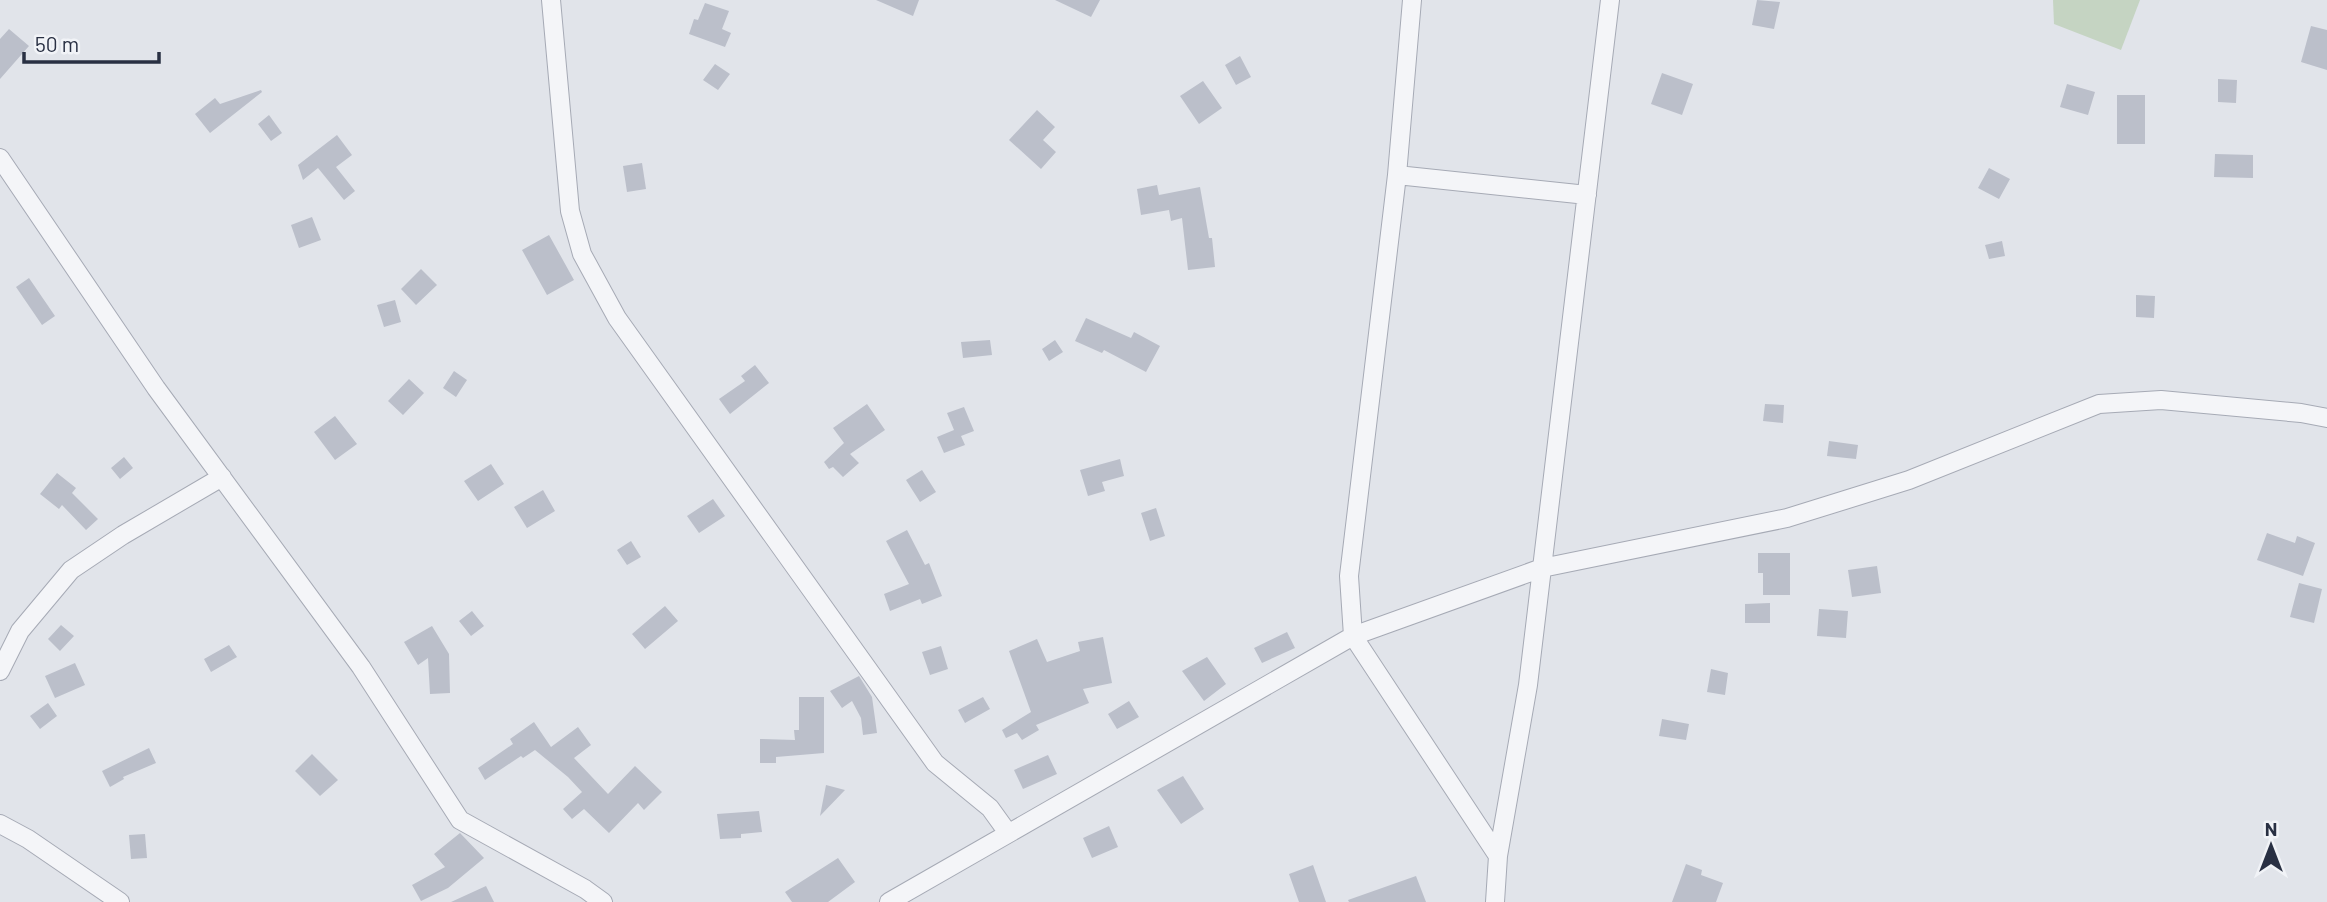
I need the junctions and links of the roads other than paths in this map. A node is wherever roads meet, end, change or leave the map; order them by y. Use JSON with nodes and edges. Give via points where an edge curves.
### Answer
{"nodes":[{"id":1,"x":551,"y":0,"type":"edge"},
{"id":2,"x":1412,"y":0,"type":"edge"},
{"id":3,"x":1610,"y":0,"type":"edge"},
{"id":4,"x":0,"y":158,"type":"edge"},
{"id":5,"x":1396,"y":175,"type":"junction"},
{"id":6,"x":1587,"y":195,"type":"junction"},
{"id":7,"x":2327,"y":418,"type":"edge"},
{"id":8,"x":222,"y":477,"type":"junction"},
{"id":9,"x":1542,"y":568,"type":"junction"},
{"id":10,"x":1353,"y":636,"type":"junction"},
{"id":11,"x":0,"y":671,"type":"edge"},
{"id":12,"x":0,"y":824,"type":"edge"},
{"id":13,"x":1008,"y":832,"type":"junction"},
{"id":14,"x":1498,"y":856,"type":"junction"},
{"id":15,"x":120,"y":902,"type":"edge"},
{"id":16,"x":603,"y":902,"type":"edge"},
{"id":17,"x":890,"y":902,"type":"edge"},
{"id":18,"x":1495,"y":902,"type":"edge"}],
"edges":[{"from":1,"to":13,"type":"street","via":[[570,211],[582,254],[617,318],[935,762],[990,808]]},
{"from":2,"to":5,"type":"street"},
{"from":3,"to":6,"type":"street"},
{"from":4,"to":8,"type":"street"},
{"from":5,"to":6,"type":"street"},
{"from":5,"to":10,"type":"street","via":[[1349,576]]},
{"from":6,"to":9,"type":"street"},
{"from":7,"to":9,"type":"street","via":[[2161,400],[2099,404],[1909,480],[1787,518]]},
{"from":8,"to":11,"type":"street","via":[[71,570],[20,631]]},
{"from":8,"to":16,"type":"street","via":[[361,667],[460,820]]},
{"from":9,"to":10,"type":"street"},
{"from":9,"to":14,"type":"street","via":[[1528,685]]},
{"from":10,"to":13,"type":"street"},
{"from":10,"to":14,"type":"street"},
{"from":12,"to":15,"type":"street"},
{"from":13,"to":17,"type":"street"},
{"from":14,"to":18,"type":"street"}]}
